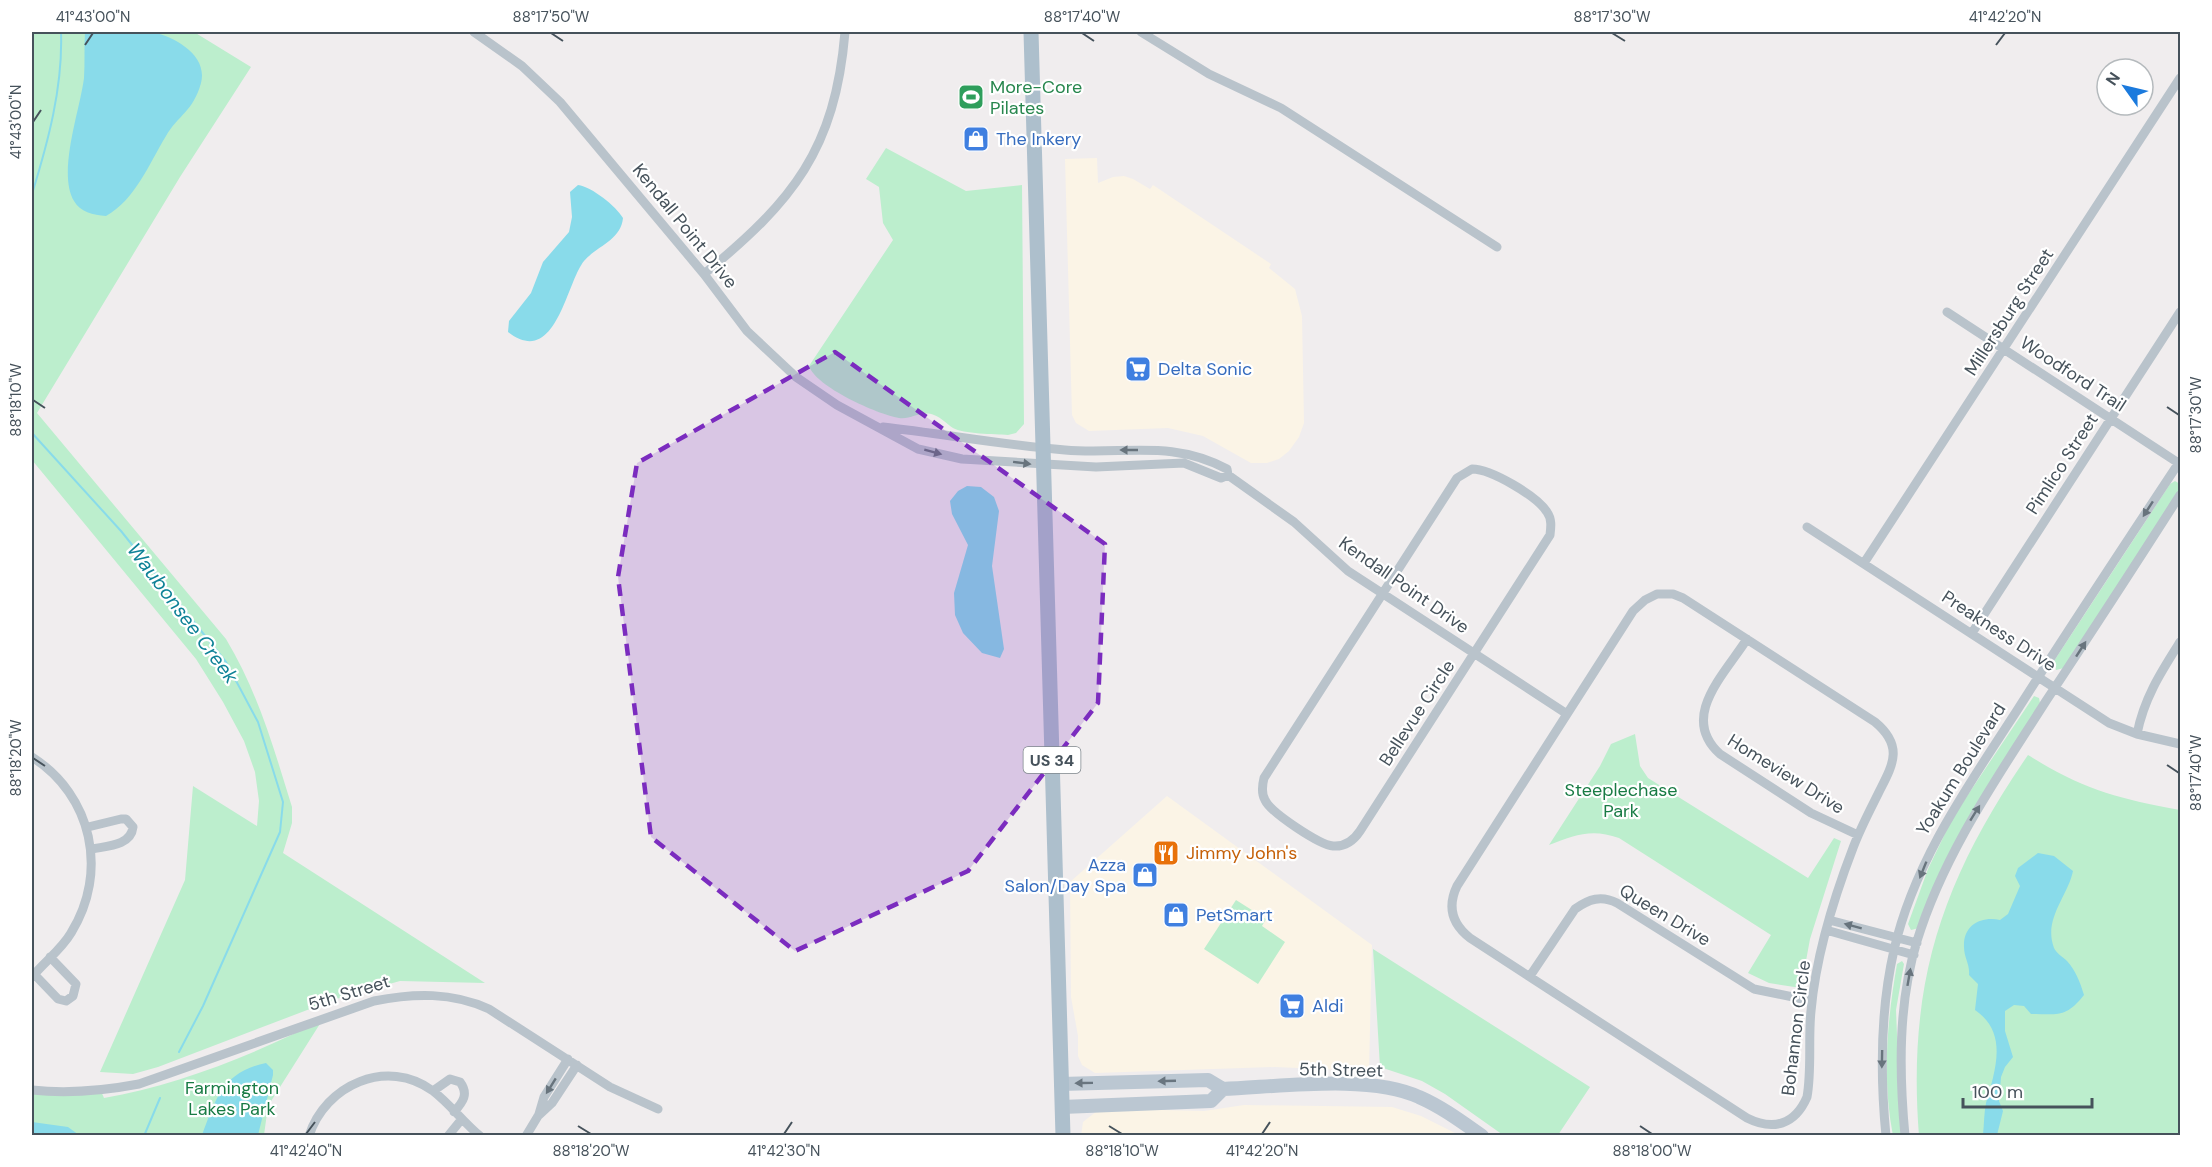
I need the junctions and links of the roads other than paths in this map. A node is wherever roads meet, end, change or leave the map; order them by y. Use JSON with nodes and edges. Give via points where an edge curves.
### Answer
{"nodes":[{"id":1,"x":474,"y":32,"type":"edge"},
{"id":2,"x":845,"y":32,"type":"edge"},
{"id":3,"x":1031,"y":32,"type":"edge"},
{"id":4,"x":1141,"y":32,"type":"edge"},
{"id":5,"x":2181,"y":78,"type":"edge"},
{"id":6,"x":1497,"y":247,"type":"dead end"},
{"id":7,"x":704,"y":274,"type":"junction"},
{"id":8,"x":1947,"y":312,"type":"dead end"},
{"id":9,"x":2181,"y":312,"type":"edge"},
{"id":10,"x":2004,"y":349,"type":"junction"},
{"id":11,"x":2112,"y":418,"type":"junction"},
{"id":12,"x":881,"y":427,"type":"junction"},
{"id":13,"x":1043,"y":448,"type":"junction"},
{"id":14,"x":2180,"y":462,"type":"edge"},
{"id":15,"x":1044,"y":466,"type":"junction"},
{"id":16,"x":1228,"y":475,"type":"junction"},
{"id":17,"x":2181,"y":495,"type":"edge"},
{"id":18,"x":1807,"y":526,"type":"dead end"},
{"id":19,"x":1864,"y":564,"type":"junction"},
{"id":20,"x":1383,"y":594,"type":"junction"},
{"id":21,"x":1972,"y":633,"type":"junction"},
{"id":22,"x":1747,"y":639,"type":"junction"},
{"id":23,"x":2181,"y":642,"type":"edge"},
{"id":24,"x":1474,"y":653,"type":"junction"},
{"id":25,"x":2038,"y":676,"type":"junction"},
{"id":26,"x":2056,"y":688,"type":"junction"},
{"id":27,"x":1567,"y":714,"type":"junction"},
{"id":28,"x":2136,"y":734,"type":"junction"},
{"id":29,"x":2181,"y":744,"type":"edge"},
{"id":30,"x":32,"y":757,"type":"edge"},
{"id":31,"x":88,"y":827,"type":"junction"},
{"id":32,"x":1858,"y":835,"type":"junction"},
{"id":33,"x":92,"y":849,"type":"junction"},
{"id":34,"x":1828,"y":925,"type":"junction"},
{"id":35,"x":1898,"y":938,"type":"junction"},
{"id":36,"x":1917,"y":943,"type":"junction"},
{"id":37,"x":1894,"y":950,"type":"junction"},
{"id":38,"x":1914,"y":956,"type":"junction"},
{"id":39,"x":50,"y":957,"type":"junction"},
{"id":40,"x":33,"y":975,"type":"edge"},
{"id":41,"x":1530,"y":976,"type":"junction"},
{"id":42,"x":1812,"y":1001,"type":"junction"},
{"id":43,"x":568,"y":1059,"type":"junction"},
{"id":44,"x":577,"y":1065,"type":"junction"},
{"id":45,"x":1061,"y":1084,"type":"junction"},
{"id":46,"x":1222,"y":1089,"type":"junction"},
{"id":47,"x":32,"y":1090,"type":"edge"},
{"id":48,"x":433,"y":1091,"type":"junction"},
{"id":49,"x":1062,"y":1107,"type":"junction"},
{"id":50,"x":658,"y":1109,"type":"dead end"},
{"id":51,"x":457,"y":1116,"type":"junction"},
{"id":52,"x":538,"y":1116,"type":"junction"},
{"id":53,"x":309,"y":1136,"type":"edge"},
{"id":54,"x":448,"y":1136,"type":"edge"},
{"id":55,"x":480,"y":1136,"type":"edge"},
{"id":56,"x":526,"y":1136,"type":"edge"},
{"id":57,"x":1063,"y":1136,"type":"edge"},
{"id":58,"x":1482,"y":1136,"type":"edge"},
{"id":59,"x":1886,"y":1136,"type":"edge"},
{"id":60,"x":1905,"y":1136,"type":"edge"}],
"edges":[{"from":1,"to":7,"type":"street","name":"Kendall Point Drive","via":[[522,66],[560,102]]},
{"from":2,"to":7,"type":"street","via":[[836,98],[814,153],[787,196],[755,232]]},
{"from":3,"to":13,"type":"main road","number":"US 34"},
{"from":4,"to":6,"type":"street","via":[[1209,74],[1281,108]]},
{"from":5,"to":10,"type":"street","name":"Millersburg Street"},
{"from":7,"to":12,"type":"street","name":"Kendall Point Drive","via":[[747,331],[796,377],[837,405]]},
{"from":8,"to":10,"type":"street","name":"Woodford Trail"},
{"from":9,"to":11,"type":"street","name":"Pimlico Street"},
{"from":10,"to":11,"type":"street","name":"Woodford Trail"},
{"from":10,"to":19,"type":"street","name":"Millersburg Street"},
{"from":11,"to":14,"type":"street","name":"Woodford Trail"},
{"from":11,"to":21,"type":"street","name":"Pimlico Street"},
{"from":12,"to":13,"type":"street","name":"Kendall Point Drive"},
{"from":12,"to":15,"type":"street","name":"Kendall Point Drive","one_way":true,"via":[[918,448],[939,454]]},
{"from":13,"to":15,"type":"main road","number":"US 34"},
{"from":16,"to":13,"type":"street","name":"Kendall Point Drive","one_way":true,"via":[[1227,469],[1187,452]]},
{"from":14,"to":25,"type":"street","name":"Yoakum Boulevard","one_way":true},
{"from":15,"to":16,"type":"street","name":"Kendall Point Drive","via":[[1184,463],[1221,478]]},
{"from":15,"to":45,"type":"main road","number":"US 34"},
{"from":16,"to":20,"type":"street","name":"Kendall Point Drive","via":[[1294,522],[1348,571]]},
{"from":26,"to":17,"type":"street","name":"Yoakum Boulevard","one_way":true},
{"from":18,"to":19,"type":"street","name":"Preakness Drive"},
{"from":19,"to":21,"type":"street","name":"Preakness Drive"},
{"from":20,"to":24,"type":"street","name":"Kendall Point Drive"},
{"from":20,"to":24,"type":"street","name":"Bellevue Circle","via":[[1457,478],[1472,469],[1490,471],[1542,506],[1551,528]]},
{"from":20,"to":24,"type":"street","name":"Bellevue Circle","via":[[1262,785],[1271,810],[1318,840],[1336,846],[1356,837]]},
{"from":21,"to":25,"type":"street","name":"Preakness Drive"},
{"from":22,"to":27,"type":"street","name":"Bohannon Circle","via":[[1683,598],[1666,594],[1649,597],[1633,611]]},
{"from":22,"to":32,"type":"street","name":"Bohannon Circle","via":[[1875,723],[1887,735],[1894,754],[1892,768]]},
{"from":22,"to":32,"type":"street","name":"Homeview Drive","via":[[1702,713],[1707,742],[1810,813]]},
{"from":23,"to":28,"type":"street","via":[[2151,688]]},
{"from":24,"to":27,"type":"street","name":"Kendall Point Drive"},
{"from":25,"to":26,"type":"street","name":"Preakness Drive"},
{"from":25,"to":35,"type":"street","name":"Yoakum Boulevard","one_way":true,"via":[[1934,843]]},
{"from":26,"to":28,"type":"street","name":"Preakness Drive","via":[[2109,723]]},
{"from":36,"to":26,"type":"street","name":"Yoakum Boulevard","one_way":true,"via":[[1943,874],[1966,828]]},
{"from":27,"to":41,"type":"street","name":"Bohannon Circle","via":[[1457,886],[1451,903],[1451,913],[1461,931]]},
{"from":28,"to":29,"type":"street","name":"Preakness Drive"},
{"from":30,"to":31,"type":"street","via":[[63,785]]},
{"from":31,"to":33,"type":"street"},
{"from":31,"to":33,"type":"street","via":[[126,819],[133,827],[130,837],[123,842]]},
{"from":32,"to":34,"type":"street","name":"Bohannon Circle"},
{"from":33,"to":39,"type":"street","via":[[91,881],[82,912],[68,939]]},
{"from":35,"to":34,"type":"street","one_way":true},
{"from":34,"to":37,"type":"street"},
{"from":34,"to":42,"type":"street","name":"Bohannon Circle"},
{"from":35,"to":36,"type":"street"},
{"from":35,"to":37,"type":"street","name":"Yoakum Boulevard"},
{"from":36,"to":38,"type":"street","name":"Yoakum Boulevard"},
{"from":37,"to":38,"type":"street"},
{"from":37,"to":59,"type":"street","name":"Yoakum Boulevard","one_way":true,"via":[[1881,1059]]},
{"from":60,"to":38,"type":"street","name":"Yoakum Boulevard","one_way":true,"via":[[1901,1054],[1905,1000]]},
{"from":39,"to":40,"type":"street"},
{"from":39,"to":40,"type":"street","via":[[76,984],[73,996],[66,1001],[58,999]]},
{"from":41,"to":42,"type":"street","name":"Queen Drive","via":[[1575,909],[1601,898],[1621,905],[1754,989]]},
{"from":41,"to":42,"type":"street","name":"Bohannon Circle","via":[[1747,1118],[1766,1126],[1791,1120],[1807,1097]]},
{"from":43,"to":44,"type":"street","name":"5th Street"},
{"from":43,"to":47,"type":"street","name":"5th Street","via":[[472,1001],[406,994],[374,1001],[139,1084],[71,1093]]},
{"from":43,"to":52,"type":"street","one_way":true,"via":[[544,1097]]},
{"from":44,"to":50,"type":"street","name":"5th Street","via":[[620,1092]]},
{"from":44,"to":52,"type":"street","via":[[552,1103]]},
{"from":46,"to":45,"type":"street","name":"5th Street","one_way":true,"via":[[1208,1080]]},
{"from":45,"to":49,"type":"main road","number":"US 34"},
{"from":46,"to":49,"type":"street","name":"5th Street","via":[[1211,1101]]},
{"from":46,"to":58,"type":"street","name":"5th Street","via":[[1350,1085],[1390,1088],[1418,1096]]},
{"from":48,"to":51,"type":"street"},
{"from":48,"to":51,"type":"street","via":[[450,1079],[460,1082],[465,1092]]},
{"from":48,"to":53,"type":"street","via":[[407,1078],[360,1080],[321,1108]]},
{"from":49,"to":57,"type":"main road","number":"US 34"},
{"from":51,"to":54,"type":"street"},
{"from":51,"to":55,"type":"street"},
{"from":52,"to":56,"type":"street"}]}
